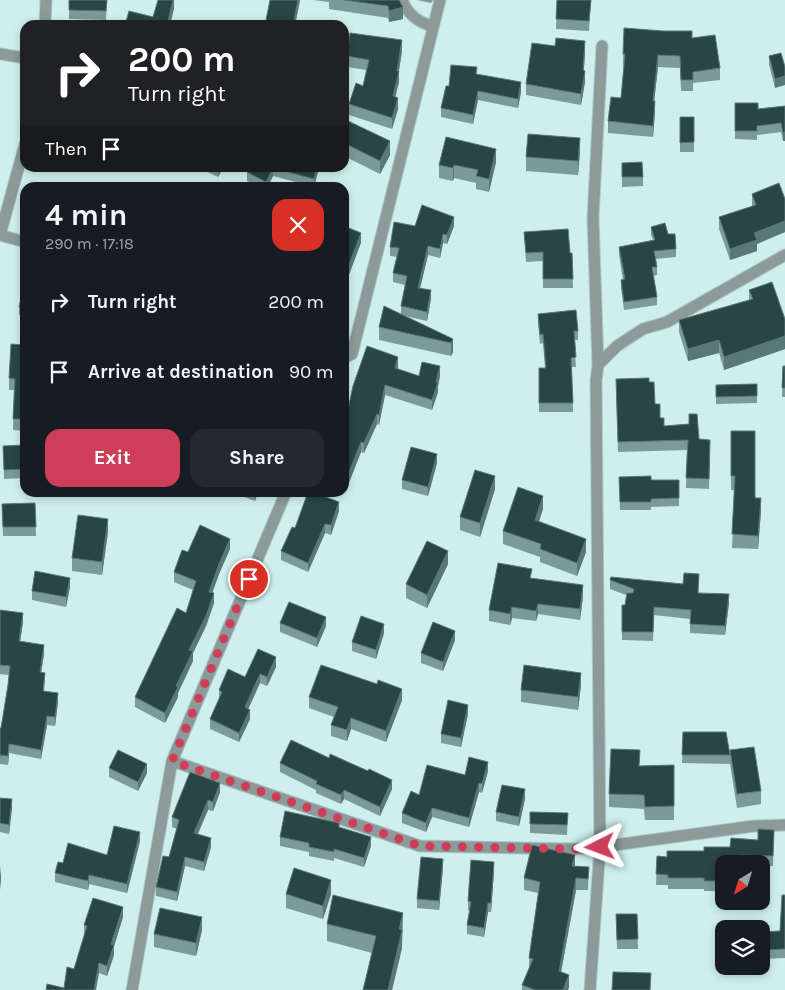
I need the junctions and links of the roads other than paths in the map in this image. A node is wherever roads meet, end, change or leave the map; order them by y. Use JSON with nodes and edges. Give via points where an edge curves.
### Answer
{"nodes":[{"id":1,"x":46,"y":0,"type":"edge"},
{"id":2,"x":402,"y":0,"type":"edge"},
{"id":3,"x":440,"y":0,"type":"edge"},
{"id":4,"x":45,"y":20,"type":"edge"},
{"id":5,"x":432,"y":26,"type":"junction"},
{"id":6,"x":602,"y":46,"type":"dead end"},
{"id":7,"x":0,"y":54,"type":"edge"},
{"id":8,"x":20,"y":57,"type":"edge"},
{"id":9,"x":20,"y":162,"type":"edge"},
{"id":10,"x":20,"y":241,"type":"edge"},
{"id":11,"x":785,"y":255,"type":"edge"},
{"id":12,"x":349,"y":344,"type":"edge"},
{"id":13,"x":598,"y":365,"type":"junction"},
{"id":14,"x":284,"y":497,"type":"edge"},
{"id":15,"x":172,"y":761,"type":"junction"},
{"id":16,"x":785,"y":825,"type":"edge"},
{"id":17,"x":600,"y":847,"type":"junction"},
{"id":18,"x":132,"y":990,"type":"edge"},
{"id":19,"x":590,"y":990,"type":"edge"}],
"edges":[{"from":1,"to":4,"type":"street"},
{"from":2,"to":5,"type":"street","via":[[408,12],[419,22]]},
{"from":3,"to":5,"type":"street"},
{"from":5,"to":12,"type":"street"},
{"from":6,"to":13,"type":"street","via":[[593,218]]},
{"from":7,"to":8,"type":"street"},
{"from":9,"to":10,"type":"street","via":[[0,235]]},
{"from":11,"to":13,"type":"street","via":[[667,322],[643,330],[617,346]]},
{"from":13,"to":17,"type":"street"},
{"from":14,"to":15,"type":"street"},
{"from":15,"to":17,"type":"street","via":[[420,846]]},
{"from":15,"to":18,"type":"street"},
{"from":16,"to":17,"type":"street","via":[[754,826]]},
{"from":17,"to":19,"type":"street"}]}
